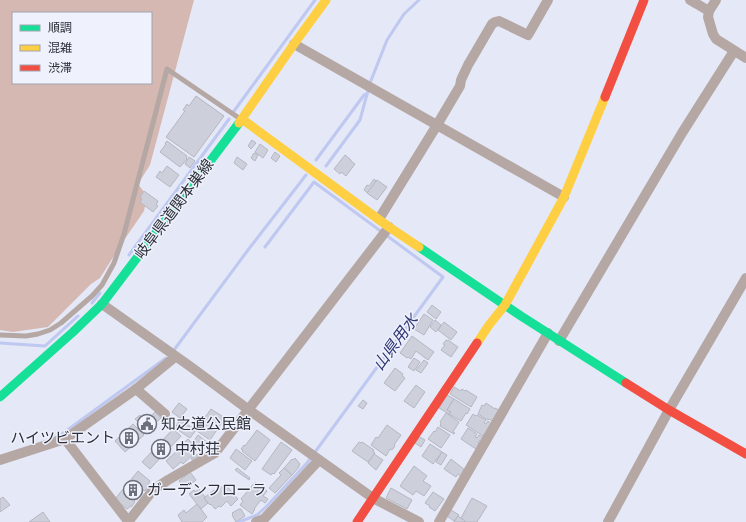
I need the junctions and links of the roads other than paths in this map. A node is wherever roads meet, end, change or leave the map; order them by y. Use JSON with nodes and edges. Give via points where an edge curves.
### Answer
{"nodes":[{"id":1,"x":326,"y":0,"type":"edge"},
{"id":2,"x":548,"y":0,"type":"edge"},
{"id":3,"x":644,"y":0,"type":"edge"},
{"id":4,"x":690,"y":0,"type":"edge"},
{"id":5,"x":716,"y":0,"type":"edge"},
{"id":6,"x":709,"y":11,"type":"junction"},
{"id":7,"x":294,"y":44,"type":"junction"},
{"id":8,"x":734,"y":51,"type":"junction"},
{"id":9,"x":746,"y":58,"type":"edge"},
{"id":10,"x":242,"y":119,"type":"junction"},
{"id":11,"x":437,"y":125,"type":"junction"},
{"id":12,"x":564,"y":197,"type":"junction"},
{"id":13,"x":378,"y":219,"type":"junction"},
{"id":14,"x":389,"y":227,"type":"junction"},
{"id":15,"x":746,"y":278,"type":"edge"},
{"id":16,"x":92,"y":296,"type":"junction"},
{"id":17,"x":102,"y":304,"type":"junction"},
{"id":18,"x":505,"y":305,"type":"junction"},
{"id":19,"x":548,"y":333,"type":"junction"},
{"id":20,"x":0,"y":336,"type":"edge"},
{"id":21,"x":559,"y":341,"type":"junction"},
{"id":22,"x":175,"y":357,"type":"junction"},
{"id":23,"x":136,"y":389,"type":"junction"},
{"id":24,"x":0,"y":397,"type":"edge"},
{"id":25,"x":248,"y":410,"type":"junction"},
{"id":26,"x":668,"y":410,"type":"junction"},
{"id":27,"x":165,"y":414,"type":"dead end"},
{"id":28,"x":65,"y":439,"type":"junction"},
{"id":29,"x":746,"y":454,"type":"edge"},
{"id":30,"x":314,"y":457,"type":"junction"},
{"id":31,"x":0,"y":460,"type":"edge"},
{"id":32,"x":373,"y":498,"type":"junction"},
{"id":33,"x":128,"y":522,"type":"edge"},
{"id":34,"x":256,"y":522,"type":"edge"},
{"id":35,"x":356,"y":522,"type":"edge"},
{"id":36,"x":419,"y":522,"type":"edge"},
{"id":37,"x":439,"y":522,"type":"edge"},
{"id":38,"x":608,"y":522,"type":"edge"}],
"edges":[{"from":1,"to":7,"type":"street","name":"岐阜県道関本巣線"},
{"from":2,"to":11,"type":"street","via":[[528,35],[500,21],[492,24]]},
{"from":3,"to":12,"type":"street"},
{"from":4,"to":6,"type":"street"},
{"from":5,"to":6,"type":"street"},
{"from":6,"to":8,"type":"street","via":[[708,21],[712,34],[716,40]]},
{"from":7,"to":10,"type":"street","name":"岐阜県道関本巣線"},
{"from":7,"to":11,"type":"street"},
{"from":8,"to":9,"type":"street"},
{"from":8,"to":21,"type":"street","via":[[682,133]]},
{"from":10,"to":13,"type":"street"},
{"from":10,"to":16,"type":"lane","via":[[167,69],[124,234],[114,263],[102,285]]},
{"from":10,"to":17,"type":"street","name":"岐阜県道関本巣線"},
{"from":11,"to":12,"type":"street"},
{"from":11,"to":13,"type":"street"},
{"from":12,"to":18,"type":"street"},
{"from":13,"to":14,"type":"street"},
{"from":14,"to":18,"type":"street"},
{"from":14,"to":25,"type":"street"},
{"from":15,"to":26,"type":"street"},
{"from":16,"to":17,"type":"lane"},
{"from":16,"to":20,"type":"lane","via":[[50,330],[26,336]]},
{"from":17,"to":22,"type":"street"},
{"from":17,"to":24,"type":"street","name":"岐阜県道関本巣線"},
{"from":18,"to":19,"type":"street"},
{"from":18,"to":32,"type":"street","via":[[489,324]]},
{"from":19,"to":21,"type":"street"},
{"from":19,"to":37,"type":"street"},
{"from":21,"to":26,"type":"street"},
{"from":22,"to":23,"type":"street"},
{"from":22,"to":25,"type":"street"},
{"from":23,"to":27,"type":"street"},
{"from":23,"to":28,"type":"street"},
{"from":25,"to":30,"type":"street"},
{"from":25,"to":33,"type":"street","via":[[216,453],[153,490]]},
{"from":26,"to":29,"type":"street"},
{"from":26,"to":38,"type":"street"},
{"from":28,"to":31,"type":"street"},
{"from":28,"to":33,"type":"street"},
{"from":30,"to":32,"type":"street"},
{"from":30,"to":34,"type":"street","via":[[264,519]]},
{"from":32,"to":35,"type":"street"},
{"from":32,"to":36,"type":"street"}]}
